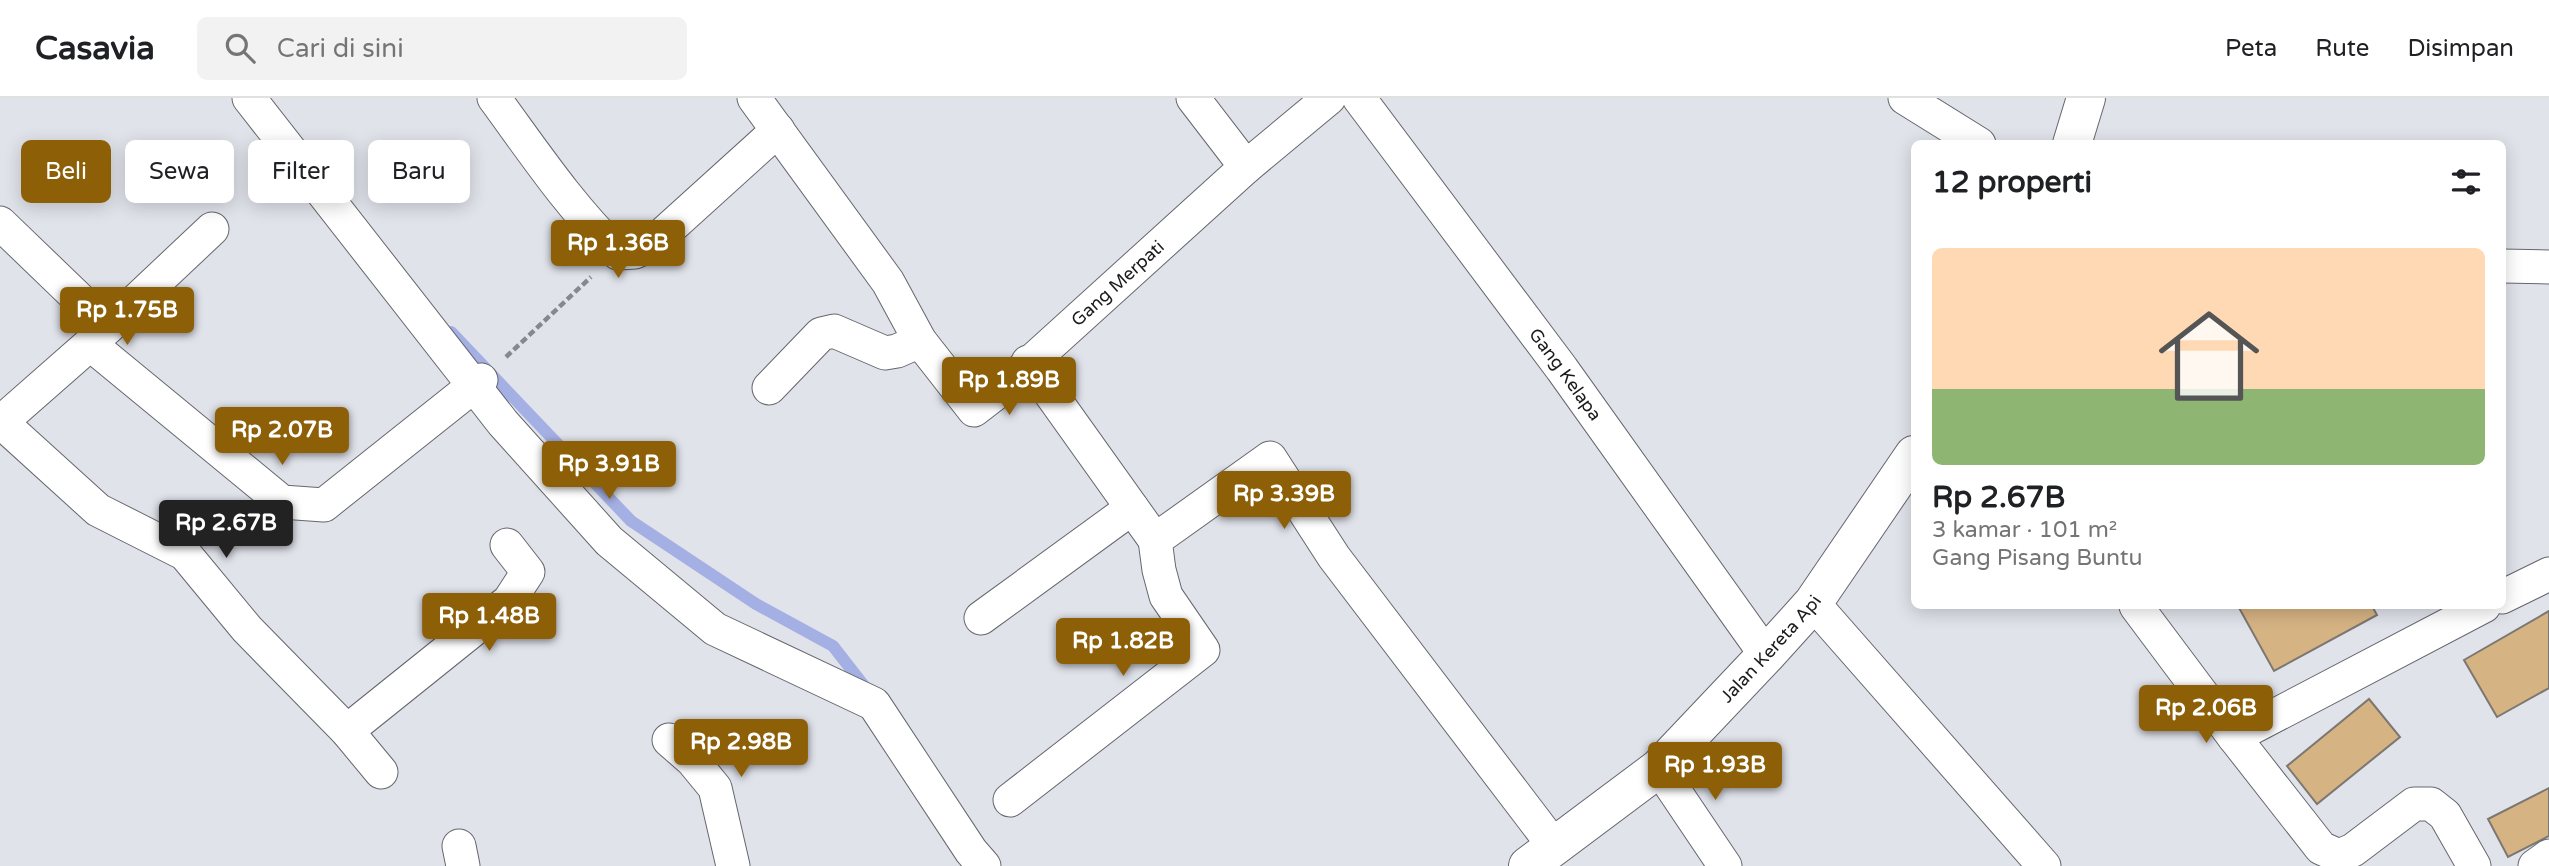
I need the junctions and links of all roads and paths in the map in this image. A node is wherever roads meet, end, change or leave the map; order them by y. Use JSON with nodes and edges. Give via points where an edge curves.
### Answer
{"nodes":[{"id":1,"x":249,"y":98,"type":"edge"},
{"id":2,"x":494,"y":98,"type":"edge"},
{"id":3,"x":754,"y":98,"type":"edge"},
{"id":4,"x":1193,"y":98,"type":"edge"},
{"id":5,"x":1329,"y":98,"type":"edge"},
{"id":6,"x":1359,"y":98,"type":"edge"},
{"id":7,"x":1905,"y":98,"type":"edge"},
{"id":8,"x":2087,"y":98,"type":"edge"},
{"id":9,"x":778,"y":130,"type":"junction"},
{"id":10,"x":1973,"y":140,"type":"edge"},
{"id":11,"x":2073,"y":140,"type":"edge"},
{"id":12,"x":1245,"y":167,"type":"junction"},
{"id":13,"x":0,"y":223,"type":"edge"},
{"id":14,"x":212,"y":229,"type":"dead end"},
{"id":15,"x":618,"y":253,"type":"junction"},
{"id":16,"x":2506,"y":266,"type":"edge"},
{"id":17,"x":2549,"y":267,"type":"edge"},
{"id":18,"x":99,"y":335,"type":"junction"},
{"id":19,"x":920,"y":341,"type":"junction"},
{"id":20,"x":508,"y":354,"type":"dead end"},
{"id":21,"x":1028,"y":362,"type":"junction"},
{"id":22,"x":478,"y":382,"type":"junction"},
{"id":23,"x":769,"y":388,"type":"dead end"},
{"id":24,"x":1,"y":423,"type":"edge"},
{"id":25,"x":1911,"y":459,"type":"edge"},
{"id":26,"x":1132,"y":508,"type":"junction"},
{"id":27,"x":1155,"y":540,"type":"junction"},
{"id":28,"x":507,"y":545,"type":"dead end"},
{"id":29,"x":2549,"y":573,"type":"edge"},
{"id":30,"x":2506,"y":595,"type":"edge"},
{"id":31,"x":1814,"y":603,"type":"junction"},
{"id":32,"x":2138,"y":609,"type":"edge"},
{"id":33,"x":2478,"y":609,"type":"edge"},
{"id":34,"x":981,"y":618,"type":"dead end"},
{"id":35,"x":1766,"y":655,"type":"junction"},
{"id":36,"x":347,"y":731,"type":"junction"},
{"id":37,"x":2234,"y":737,"type":"junction"},
{"id":38,"x":668,"y":740,"type":"dead end"},
{"id":39,"x":1659,"y":768,"type":"junction"},
{"id":40,"x":381,"y":772,"type":"dead end"},
{"id":41,"x":1010,"y":800,"type":"dead end"},
{"id":42,"x":1541,"y":856,"type":"edge"},
{"id":43,"x":2549,"y":856,"type":"edge"},
{"id":44,"x":733,"y":866,"type":"edge"},
{"id":45,"x":984,"y":866,"type":"edge"},
{"id":46,"x":1726,"y":866,"type":"edge"},
{"id":47,"x":2044,"y":866,"type":"edge"},
{"id":48,"x":2474,"y":866,"type":"edge"},
{"id":49,"x":2535,"y":866,"type":"edge"}],
"edges":[{"from":1,"to":22,"type":"street"},
{"from":2,"to":15,"type":"street","via":[[562,192]]},
{"from":3,"to":9,"type":"street","name":"Gang Merpati"},
{"from":4,"to":12,"type":"street"},
{"from":5,"to":12,"type":"street","name":"Gang Merpati"},
{"from":6,"to":35,"type":"street","name":"Gang Kelapa","via":[[1562,369]]},
{"from":7,"to":10,"type":"street"},
{"from":8,"to":11,"type":"street"},
{"from":9,"to":15,"type":"street","via":[[651,245]]},
{"from":9,"to":19,"type":"street","name":"Gang Merpati","via":[[888,282]]},
{"from":12,"to":21,"type":"street","name":"Gang Merpati"},
{"from":13,"to":18,"type":"street"},
{"from":14,"to":18,"type":"street"},
{"from":15,"to":20,"type":"path"},
{"from":16,"to":17,"type":"street"},
{"from":18,"to":22,"type":"street","via":[[282,502],[324,505]]},
{"from":18,"to":24,"type":"street"},
{"from":19,"to":21,"type":"street","name":"Gang Merpati","via":[[974,410]]},
{"from":19,"to":23,"type":"street","via":[[885,353],[834,331],[821,334]]},
{"from":21,"to":26,"type":"street"},
{"from":22,"to":45,"type":"street","via":[[503,423],[609,541],[715,629],[874,704]]},
{"from":24,"to":36,"type":"street","via":[[98,510],[186,554],[247,629]]},
{"from":25,"to":31,"type":"street","name":"Jalan Kereta Api"},
{"from":26,"to":27,"type":"street"},
{"from":26,"to":34,"type":"street"},
{"from":27,"to":41,"type":"street","via":[[1166,596],[1203,650]]},
{"from":27,"to":42,"type":"street","via":[[1270,458]]},
{"from":28,"to":36,"type":"street","via":[[528,572],[509,600]]},
{"from":29,"to":30,"type":"street"},
{"from":31,"to":35,"type":"street","name":"Jalan Kereta Api"},
{"from":31,"to":47,"type":"street"},
{"from":32,"to":37,"type":"street"},
{"from":33,"to":37,"type":"street"},
{"from":35,"to":39,"type":"street","name":"Jalan Kereta Api"},
{"from":36,"to":40,"type":"street"},
{"from":37,"to":48,"type":"street","via":[[2321,848],[2339,856],[2414,804],[2431,804],[2445,815]]},
{"from":38,"to":44,"type":"street","via":[[715,788]]},
{"from":39,"to":42,"type":"street","name":"Jalan Kereta Api"},
{"from":39,"to":46,"type":"street"},
{"from":43,"to":49,"type":"street"}]}
